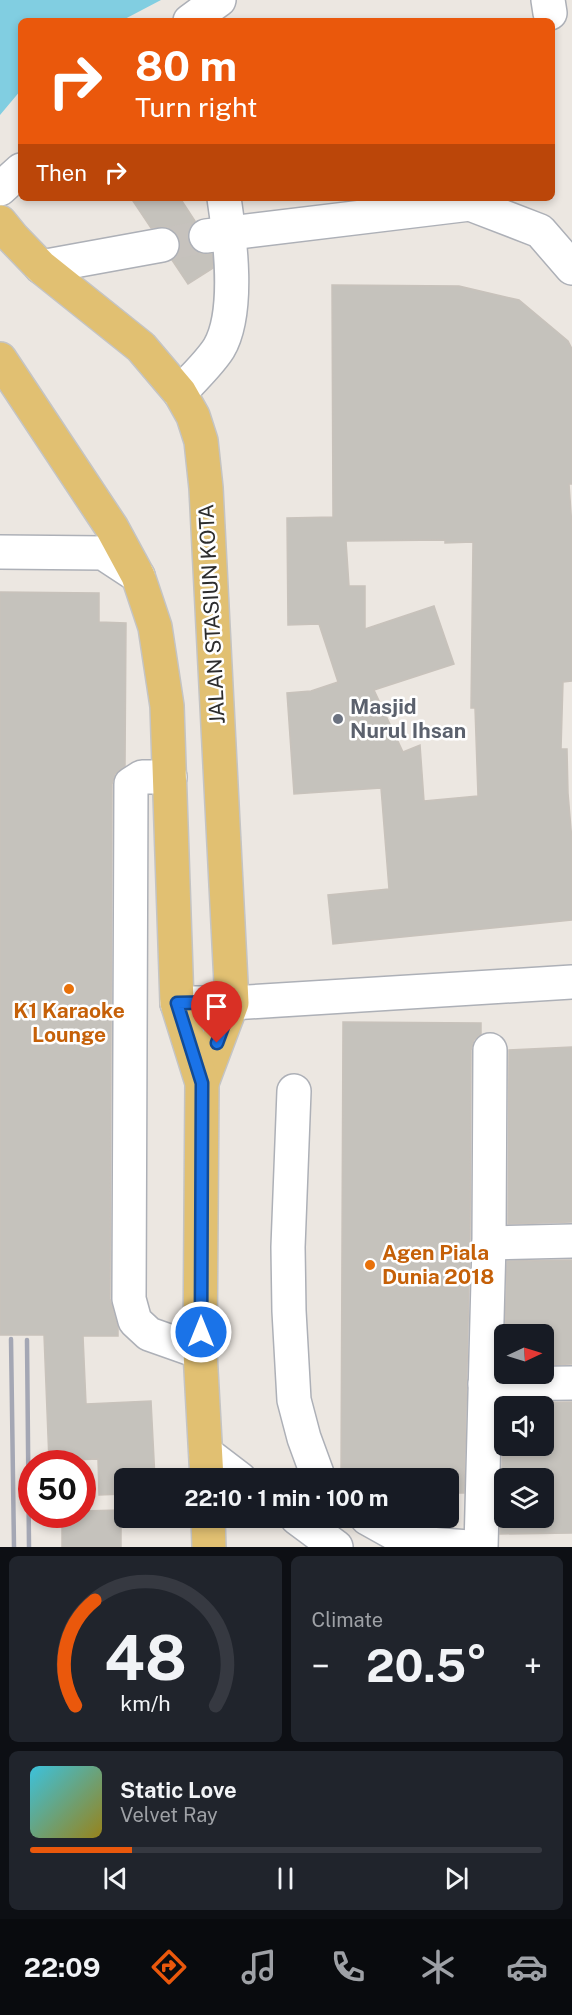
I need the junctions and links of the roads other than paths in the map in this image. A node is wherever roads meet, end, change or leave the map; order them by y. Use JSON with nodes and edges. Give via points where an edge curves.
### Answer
{"nodes":[{"id":1,"x":18,"y":173,"type":"edge"},
{"id":2,"x":0,"y":189,"type":"edge"},
{"id":3,"x":224,"y":201,"type":"edge"},
{"id":4,"x":0,"y":222,"type":"edge"},
{"id":5,"x":218,"y":234,"type":"junction"},
{"id":6,"x":162,"y":244,"type":"tunnel mouth"},
{"id":7,"x":41,"y":267,"type":"junction"},
{"id":8,"x":572,"y":268,"type":"edge"},
{"id":9,"x":0,"y":359,"type":"edge"},
{"id":10,"x":180,"y":393,"type":"junction"},
{"id":11,"x":0,"y":552,"type":"edge"},
{"id":12,"x":138,"y":576,"type":"junction"},
{"id":13,"x":170,"y":777,"type":"junction"},
{"id":14,"x":572,"y":982,"type":"edge"},
{"id":15,"x":232,"y":1002,"type":"junction"},
{"id":16,"x":177,"y":1003,"type":"junction"},
{"id":17,"x":490,"y":1050,"type":"dead end"},
{"id":18,"x":202,"y":1083,"type":"junction"},
{"id":19,"x":294,"y":1091,"type":"dead end"},
{"id":20,"x":572,"y":1241,"type":"edge"},
{"id":21,"x":489,"y":1243,"type":"junction"},
{"id":22,"x":200,"y":1352,"type":"junction"},
{"id":23,"x":572,"y":1383,"type":"edge"},
{"id":24,"x":485,"y":1384,"type":"junction"},
{"id":25,"x":206,"y":1466,"type":"edge"},
{"id":26,"x":315,"y":1468,"type":"edge"},
{"id":27,"x":208,"y":1528,"type":"edge"},
{"id":28,"x":310,"y":1528,"type":"edge"},
{"id":29,"x":385,"y":1528,"type":"edge"},
{"id":30,"x":209,"y":1547,"type":"edge"},
{"id":31,"x":336,"y":1547,"type":"edge"},
{"id":32,"x":469,"y":1547,"type":"edge"},
{"id":33,"x":481,"y":1547,"type":"edge"}],
"edges":[{"from":1,"to":2,"type":"street"},
{"from":3,"to":5,"type":"street"},
{"from":4,"to":7,"type":"main road","name":"JALAN STASIUN KOTA"},
{"from":5,"to":8,"type":"street","via":[[470,204],[540,231]]},
{"from":5,"to":10,"type":"street","via":[[231,300],[228,325],[219,348]]},
{"from":6,"to":7,"type":"street"},
{"from":7,"to":10,"type":"main road","name":"JALAN STASIUN KOTA","via":[[141,347]]},
{"from":9,"to":12,"type":"main road","name":"JALAN STASIUN KOTA","via":[[112,528]]},
{"from":10,"to":15,"type":"main road","name":"JALAN STASIUN KOTA","via":[[201,441],[206,488]]},
{"from":11,"to":12,"type":"street","via":[[103,553]]},
{"from":12,"to":13,"type":"main road","name":"JALAN STASIUN KOTA","via":[[155,627],[167,706]]},
{"from":13,"to":16,"type":"main road","name":"JALAN STASIUN KOTA"},
{"from":13,"to":22,"type":"street","via":[[142,777],[131,784],[129,1299],[135,1321],[149,1334]]},
{"from":14,"to":15,"type":"street"},
{"from":15,"to":16,"type":"street"},
{"from":15,"to":18,"type":"main road","name":"JALAN STASIUN KOTA"},
{"from":16,"to":18,"type":"main road","name":"JALAN STASIUN KOTA"},
{"from":17,"to":21,"type":"street"},
{"from":18,"to":22,"type":"main road","name":"JALAN STASIUN KOTA"},
{"from":19,"to":26,"type":"street","via":[[288,1247],[294,1400]]},
{"from":20,"to":21,"type":"street"},
{"from":21,"to":24,"type":"street"},
{"from":22,"to":25,"type":"main road","name":"JALAN STASIUN KOTA"},
{"from":23,"to":24,"type":"street"},
{"from":24,"to":33,"type":"street"},
{"from":27,"to":30,"type":"main road"},
{"from":28,"to":31,"type":"street"},
{"from":29,"to":32,"type":"street","via":[[428,1544]]}]}
